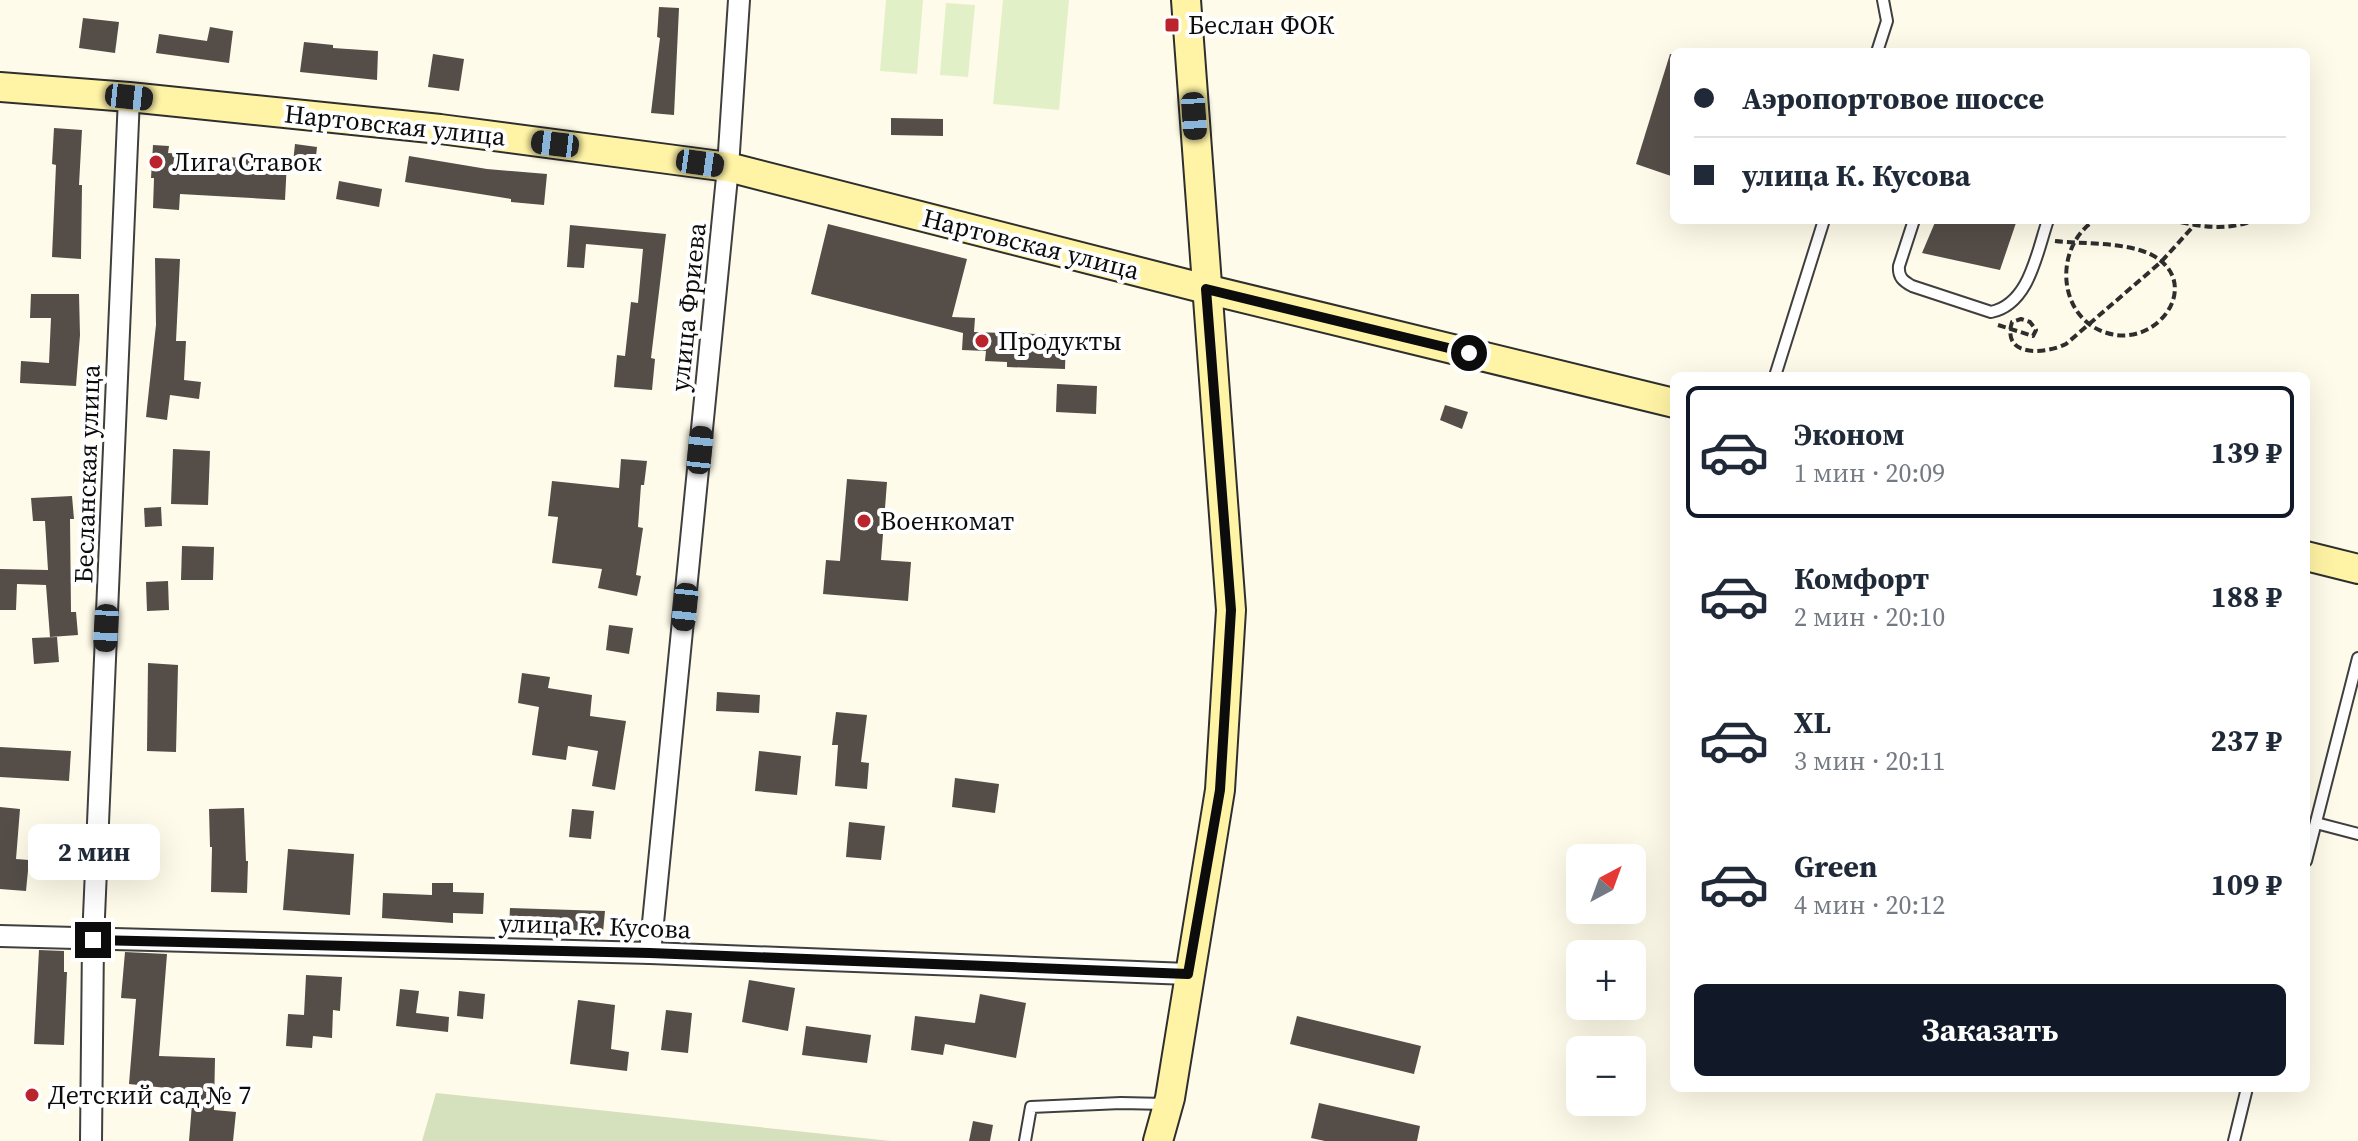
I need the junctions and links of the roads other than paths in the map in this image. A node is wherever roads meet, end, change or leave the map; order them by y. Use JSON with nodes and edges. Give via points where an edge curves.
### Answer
{"nodes":[{"id":1,"x":739,"y":0,"type":"edge"},
{"id":2,"x":1186,"y":0,"type":"edge"},
{"id":3,"x":1883,"y":0,"type":"edge"},
{"id":4,"x":1878,"y":48,"type":"edge"},
{"id":5,"x":0,"y":87,"type":"edge"},
{"id":6,"x":129,"y":97,"type":"junction"},
{"id":7,"x":728,"y":167,"type":"junction"},
{"id":8,"x":1823,"y":224,"type":"edge"},
{"id":9,"x":1913,"y":224,"type":"edge"},
{"id":10,"x":2047,"y":224,"type":"edge"},
{"id":11,"x":1206,"y":289,"type":"junction"},
{"id":12,"x":1776,"y":372,"type":"edge"},
{"id":13,"x":1670,"y":402,"type":"edge"},
{"id":14,"x":2310,"y":557,"type":"edge"},
{"id":15,"x":2358,"y":569,"type":"edge"},
{"id":16,"x":2358,"y":658,"type":"edge"},
{"id":17,"x":2316,"y":823,"type":"junction"},
{"id":18,"x":2358,"y":834,"type":"edge"},
{"id":19,"x":2310,"y":846,"type":"edge"},
{"id":20,"x":0,"y":936,"type":"edge"},
{"id":21,"x":93,"y":940,"type":"junction"},
{"id":22,"x":650,"y":953,"type":"junction"},
{"id":23,"x":1188,"y":974,"type":"junction"},
{"id":24,"x":2246,"y":1092,"type":"edge"},
{"id":25,"x":1168,"y":1104,"type":"junction"},
{"id":26,"x":91,"y":1141,"type":"edge"},
{"id":27,"x":1025,"y":1141,"type":"edge"},
{"id":28,"x":1158,"y":1141,"type":"edge"},
{"id":29,"x":2234,"y":1141,"type":"edge"}],
"edges":[{"from":1,"to":7,"type":"street","name":"улица Фриева"},
{"from":2,"to":11,"type":"main road"},
{"from":3,"to":4,"type":"lane","via":[[1887,21]]},
{"from":5,"to":6,"type":"main road","name":"Нартовская улица"},
{"from":6,"to":7,"type":"main road","name":"Нартовская улица","via":[[440,129]]},
{"from":6,"to":21,"type":"street","name":"Бесланская улица"},
{"from":7,"to":11,"type":"main road","name":"Нартовская улица"},
{"from":7,"to":22,"type":"street","name":"улица Фриева"},
{"from":8,"to":12,"type":"lane"},
{"from":9,"to":10,"type":"lane","via":[[1899,266],[1902,280],[1997,311],[2024,287]]},
{"from":11,"to":13,"type":"main road","name":"Нартовская улица"},
{"from":11,"to":23,"type":"main road","via":[[1231,610],[1220,790]]},
{"from":14,"to":15,"type":"main road"},
{"from":16,"to":17,"type":"lane"},
{"from":17,"to":18,"type":"lane"},
{"from":17,"to":19,"type":"lane"},
{"from":20,"to":21,"type":"street","name":"улица К. Кусова"},
{"from":21,"to":22,"type":"street","name":"улица К. Кусова"},
{"from":21,"to":26,"type":"street","name":"Бесланская улица"},
{"from":22,"to":23,"type":"street","name":"улица К. Кусова"},
{"from":23,"to":25,"type":"main road"},
{"from":24,"to":29,"type":"lane"},
{"from":25,"to":27,"type":"lane","via":[[1031,1107]]},
{"from":25,"to":28,"type":"main road"}]}
